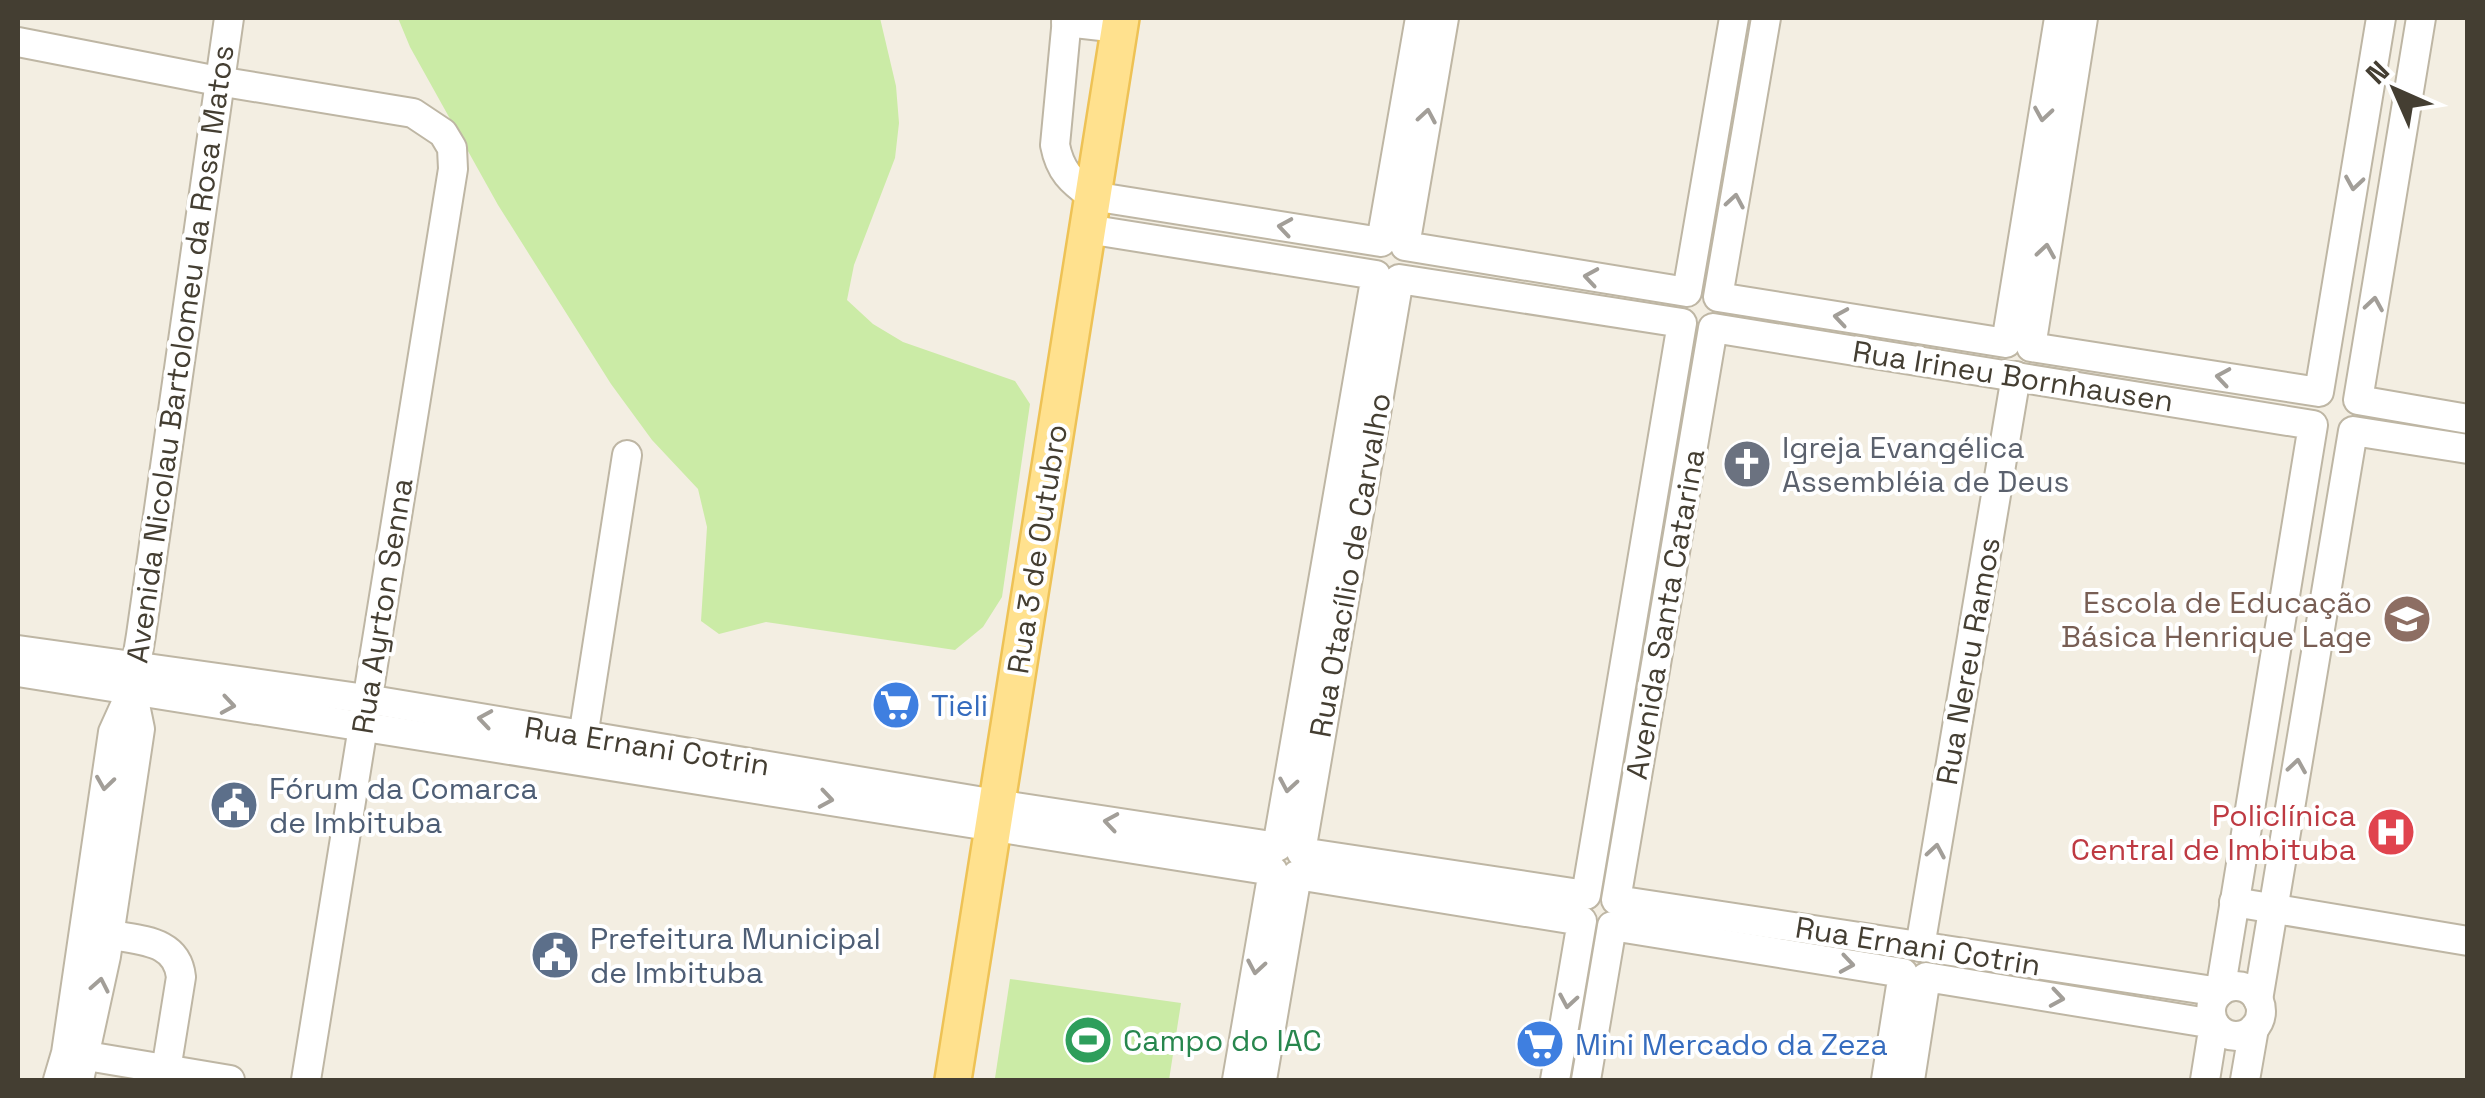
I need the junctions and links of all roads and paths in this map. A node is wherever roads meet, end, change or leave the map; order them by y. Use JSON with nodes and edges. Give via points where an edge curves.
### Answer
{"nodes":[{"id":1,"x":229,"y":18,"type":"edge"},
{"id":2,"x":1420,"y":18,"type":"edge"},
{"id":3,"x":1444,"y":18,"type":"edge"},
{"id":4,"x":1734,"y":18,"type":"edge"},
{"id":5,"x":1766,"y":18,"type":"edge"},
{"id":6,"x":2058,"y":18,"type":"edge"},
{"id":7,"x":2083,"y":18,"type":"edge"},
{"id":8,"x":2381,"y":18,"type":"edge"},
{"id":9,"x":2422,"y":18,"type":"edge"},
{"id":10,"x":1066,"y":20,"type":"edge"},
{"id":11,"x":1120,"y":23,"type":"edge"},
{"id":12,"x":18,"y":42,"type":"edge"},
{"id":13,"x":218,"y":81,"type":"junction"},
{"id":14,"x":1717,"y":114,"type":"junction"},
{"id":15,"x":2365,"y":114,"type":"junction"},
{"id":16,"x":1749,"y":119,"type":"junction"},
{"id":17,"x":2404,"y":120,"type":"junction"},
{"id":18,"x":1409,"y":153,"type":"junction"},
{"id":19,"x":2049,"y":156,"type":"junction"},
{"id":20,"x":1090,"y":212,"type":"junction"},
{"id":21,"x":1232,"y":218,"type":"junction"},
{"id":22,"x":1393,"y":244,"type":"junction"},
{"id":23,"x":1228,"y":252,"type":"junction"},
{"id":24,"x":1513,"y":264,"type":"junction"},
{"id":25,"x":1388,"y":277,"type":"junction"},
{"id":26,"x":1688,"y":292,"type":"junction"},
{"id":27,"x":1508,"y":296,"type":"junction"},
{"id":28,"x":1718,"y":298,"type":"junction"},
{"id":29,"x":1682,"y":324,"type":"junction"},
{"id":30,"x":1713,"y":328,"type":"junction"},
{"id":31,"x":1910,"y":328,"type":"junction"},
{"id":32,"x":2019,"y":345,"type":"junction"},
{"id":33,"x":1906,"y":359,"type":"junction"},
{"id":34,"x":2016,"y":376,"type":"junction"},
{"id":35,"x":2319,"y":392,"type":"junction"},
{"id":36,"x":2358,"y":400,"type":"junction"},
{"id":37,"x":2468,"y":419,"type":"edge"},
{"id":38,"x":2313,"y":424,"type":"junction"},
{"id":39,"x":2353,"y":430,"type":"junction"},
{"id":40,"x":2467,"y":444,"type":"edge"},
{"id":41,"x":626,"y":455,"type":"dead end"},
{"id":42,"x":18,"y":650,"type":"edge"},
{"id":43,"x":18,"y":672,"type":"edge"},
{"id":44,"x":134,"y":679,"type":"junction"},
{"id":45,"x":364,"y":712,"type":"junction"},
{"id":46,"x":582,"y":747,"type":"junction"},
{"id":47,"x":995,"y":815,"type":"junction"},
{"id":48,"x":1287,"y":861,"type":"junction"},
{"id":49,"x":2234,"y":902,"type":"junction"},
{"id":50,"x":1584,"y":908,"type":"junction"},
{"id":51,"x":2274,"y":909,"type":"junction"},
{"id":52,"x":1614,"y":913,"type":"junction"},
{"id":53,"x":108,"y":934,"type":"junction"},
{"id":54,"x":1802,"y":942,"type":"junction"},
{"id":55,"x":2468,"y":942,"type":"edge"},
{"id":56,"x":1920,"y":947,"type":"junction"},
{"id":57,"x":2020,"y":962,"type":"junction"},
{"id":58,"x":1915,"y":975,"type":"junction"},
{"id":59,"x":2121,"y":977,"type":"junction"},
{"id":60,"x":2016,"y":992,"type":"junction"},
{"id":61,"x":2220,"y":992,"type":"junction"},
{"id":62,"x":2114,"y":1008,"type":"junction"},
{"id":63,"x":2256,"y":1014,"type":"junction"},
{"id":64,"x":2214,"y":1024,"type":"junction"},
{"id":65,"x":1258,"y":1032,"type":"junction"},
{"id":66,"x":78,"y":1063,"type":"edge"},
{"id":67,"x":166,"y":1070,"type":"junction"},
{"id":68,"x":947,"y":1074,"type":"edge"},
{"id":69,"x":58,"y":1080,"type":"edge"},
{"id":70,"x":230,"y":1080,"type":"edge"},
{"id":71,"x":306,"y":1080,"type":"edge"},
{"id":72,"x":1237,"y":1080,"type":"edge"},
{"id":73,"x":1262,"y":1080,"type":"edge"},
{"id":74,"x":1555,"y":1080,"type":"edge"},
{"id":75,"x":1586,"y":1080,"type":"edge"},
{"id":76,"x":1886,"y":1080,"type":"edge"},
{"id":77,"x":1910,"y":1080,"type":"edge"},
{"id":78,"x":2205,"y":1080,"type":"edge"},
{"id":79,"x":2245,"y":1080,"type":"edge"}],
"edges":[{"from":1,"to":13,"type":"street","name":"Avenida Nicolau Bartolomeu da Rosa Matos"},
{"from":2,"to":18,"type":"street"},
{"from":18,"to":3,"type":"street","one_way":true},
{"from":4,"to":14,"type":"street"},
{"from":5,"to":16,"type":"street"},
{"from":6,"to":19,"type":"street","one_way":true},
{"from":7,"to":19,"type":"street"},
{"from":8,"to":15,"type":"street"},
{"from":9,"to":17,"type":"street"},
{"from":10,"to":11,"type":"street"},
{"from":10,"to":20,"type":"street","via":[[1055,145],[1059,166]]},
{"from":11,"to":20,"type":"main road","name":"Rua 3 de Outubro"},
{"from":12,"to":13,"type":"street"},
{"from":13,"to":44,"type":"street","name":"Avenida Nicolau Bartolomeu da Rosa Matos"},
{"from":13,"to":45,"type":"street","name":"Rua Ayrton Senna","via":[[414,113],[452,148]]},
{"from":14,"to":16,"type":"street"},
{"from":14,"to":26,"type":"street"},
{"from":15,"to":17,"type":"street"},
{"from":15,"to":35,"type":"street","one_way":true},
{"from":28,"to":16,"type":"street","one_way":true},
{"from":36,"to":17,"type":"street","one_way":true},
{"from":18,"to":22,"type":"street"},
{"from":19,"to":32,"type":"street"},
{"from":20,"to":21,"type":"street"},
{"from":20,"to":23,"type":"street"},
{"from":20,"to":47,"type":"main road","name":"Rua 3 de Outubro"},
{"from":22,"to":21,"type":"street","one_way":true},
{"from":21,"to":23,"type":"street"},
{"from":22,"to":24,"type":"street"},
{"from":22,"to":25,"type":"street","name":"Rua Otacílio de Carvalho","via":[[1410,264]]},
{"from":23,"to":25,"type":"street"},
{"from":26,"to":24,"type":"street","one_way":true},
{"from":24,"to":27,"type":"street"},
{"from":25,"to":27,"type":"street"},
{"from":25,"to":48,"type":"street","name":"Rua Otacílio de Carvalho"},
{"from":26,"to":28,"type":"street","via":[[1701,288]]},
{"from":26,"to":29,"type":"street","via":[[1679,303]]},
{"from":27,"to":29,"type":"street"},
{"from":28,"to":30,"type":"street","via":[[1722,317]]},
{"from":31,"to":28,"type":"street","name":"Rua Irineu Bornhausen","one_way":true},
{"from":29,"to":30,"type":"street","via":[[1694,332]]},
{"from":29,"to":50,"type":"street","name":"Avenida Santa Catarina"},
{"from":30,"to":33,"type":"street","name":"Rua Irineu Bornhausen"},
{"from":30,"to":52,"type":"street","name":"Avenida Santa Catarina"},
{"from":31,"to":32,"type":"street","name":"Rua Irineu Bornhausen"},
{"from":31,"to":33,"type":"street"},
{"from":32,"to":34,"type":"street","via":[[1999,352],[2005,372]]},
{"from":35,"to":32,"type":"street","name":"Rua Irineu Bornhausen","one_way":true},
{"from":33,"to":34,"type":"street","name":"Rua Irineu Bornhausen"},
{"from":34,"to":38,"type":"street","name":"Rua Irineu Bornhausen"},
{"from":56,"to":34,"type":"street","name":"Rua Nereu Ramos","one_way":true},
{"from":35,"to":36,"type":"street","via":[[2341,386]]},
{"from":35,"to":38,"type":"street","via":[[2310,411]]},
{"from":36,"to":37,"type":"street"},
{"from":36,"to":39,"type":"street","via":[[2361,416]]},
{"from":38,"to":39,"type":"street","via":[[2331,438]]},
{"from":38,"to":49,"type":"street"},
{"from":39,"to":40,"type":"street"},
{"from":51,"to":39,"type":"street","one_way":true},
{"from":41,"to":46,"type":"street"},
{"from":42,"to":44,"type":"street","name":"Rua Ernani Cotrin"},
{"from":43,"to":44,"type":"street","name":"Rua Ernani Cotrin"},
{"from":44,"to":45,"type":"street","name":"Rua Ernani Cotrin"},
{"from":44,"to":53,"type":"street","name":"Avenida Nicolau Bartolomeu da Rosa Matos","via":[[140,728]]},
{"from":44,"to":66,"type":"street","name":"Avenida Nicolau Bartolomeu da Rosa Matos","one_way":true,"via":[[112,732]]},
{"from":45,"to":46,"type":"street","name":"Rua Ernani Cotrin"},
{"from":45,"to":71,"type":"street","name":"Rua Ayrton Senna"},
{"from":46,"to":47,"type":"street","name":"Rua Ernani Cotrin"},
{"from":47,"to":48,"type":"street","name":"Rua Ernani Cotrin"},
{"from":47,"to":68,"type":"main road","name":"Rua 3 de Outubro"},
{"from":48,"to":50,"type":"street","name":"Rua Ernani Cotrin"},
{"from":48,"to":65,"type":"street","name":"Rua Otacílio de Carvalho"},
{"from":49,"to":51,"type":"street"},
{"from":49,"to":61,"type":"street"},
{"from":50,"to":52,"type":"street","name":"Rua Ernani Cotrin","via":[[1599,890]]},
{"from":50,"to":74,"type":"street","name":"Avenida Santa Catarina","one_way":true},
{"from":51,"to":55,"type":"street"},
{"from":51,"to":63,"type":"street"},
{"from":52,"to":54,"type":"street","name":"Rua Ernani Cotrin"},
{"from":52,"to":75,"type":"street","name":"Avenida Santa Catarina"},
{"from":66,"to":53,"type":"street","name":"Avenida Nicolau Bartolomeu da Rosa Matos","one_way":true},
{"from":53,"to":67,"type":"street","via":[[166,947],[180,963]]},
{"from":54,"to":56,"type":"street","name":"Rua Ernani Cotrin"},
{"from":54,"to":58,"type":"street","name":"Rua Ernani Cotrin","one_way":true},
{"from":56,"to":57,"type":"street","name":"Rua Ernani Cotrin"},
{"from":56,"to":58,"type":"street","via":[[1933,968]]},
{"from":57,"to":59,"type":"street","name":"Rua Ernani Cotrin"},
{"from":57,"to":60,"type":"street"},
{"from":58,"to":60,"type":"street","name":"Rua Ernani Cotrin"},
{"from":58,"to":76,"type":"street"},
{"from":58,"to":77,"type":"street"},
{"from":59,"to":61,"type":"street","name":"Rua Ernani Cotrin"},
{"from":59,"to":62,"type":"street"},
{"from":60,"to":62,"type":"street","name":"Rua Ernani Cotrin","one_way":true},
{"from":61,"to":63,"type":"street","via":[[2241,987]]},
{"from":61,"to":64,"type":"street","via":[[2211,1007]]},
{"from":62,"to":64,"type":"street","name":"Rua Ernani Cotrin"},
{"from":63,"to":64,"type":"street","via":[[2233,1036]]},
{"from":63,"to":79,"type":"street"},
{"from":64,"to":78,"type":"street"},
{"from":65,"to":72,"type":"street","name":"Rua Otacílio de Carvalho"},
{"from":65,"to":73,"type":"street","name":"Rua Otacílio de Carvalho"},
{"from":66,"to":67,"type":"street"},
{"from":66,"to":69,"type":"street","name":"Avenida Nicolau Bartolomeu da Rosa Matos"},
{"from":67,"to":70,"type":"street"}]}
